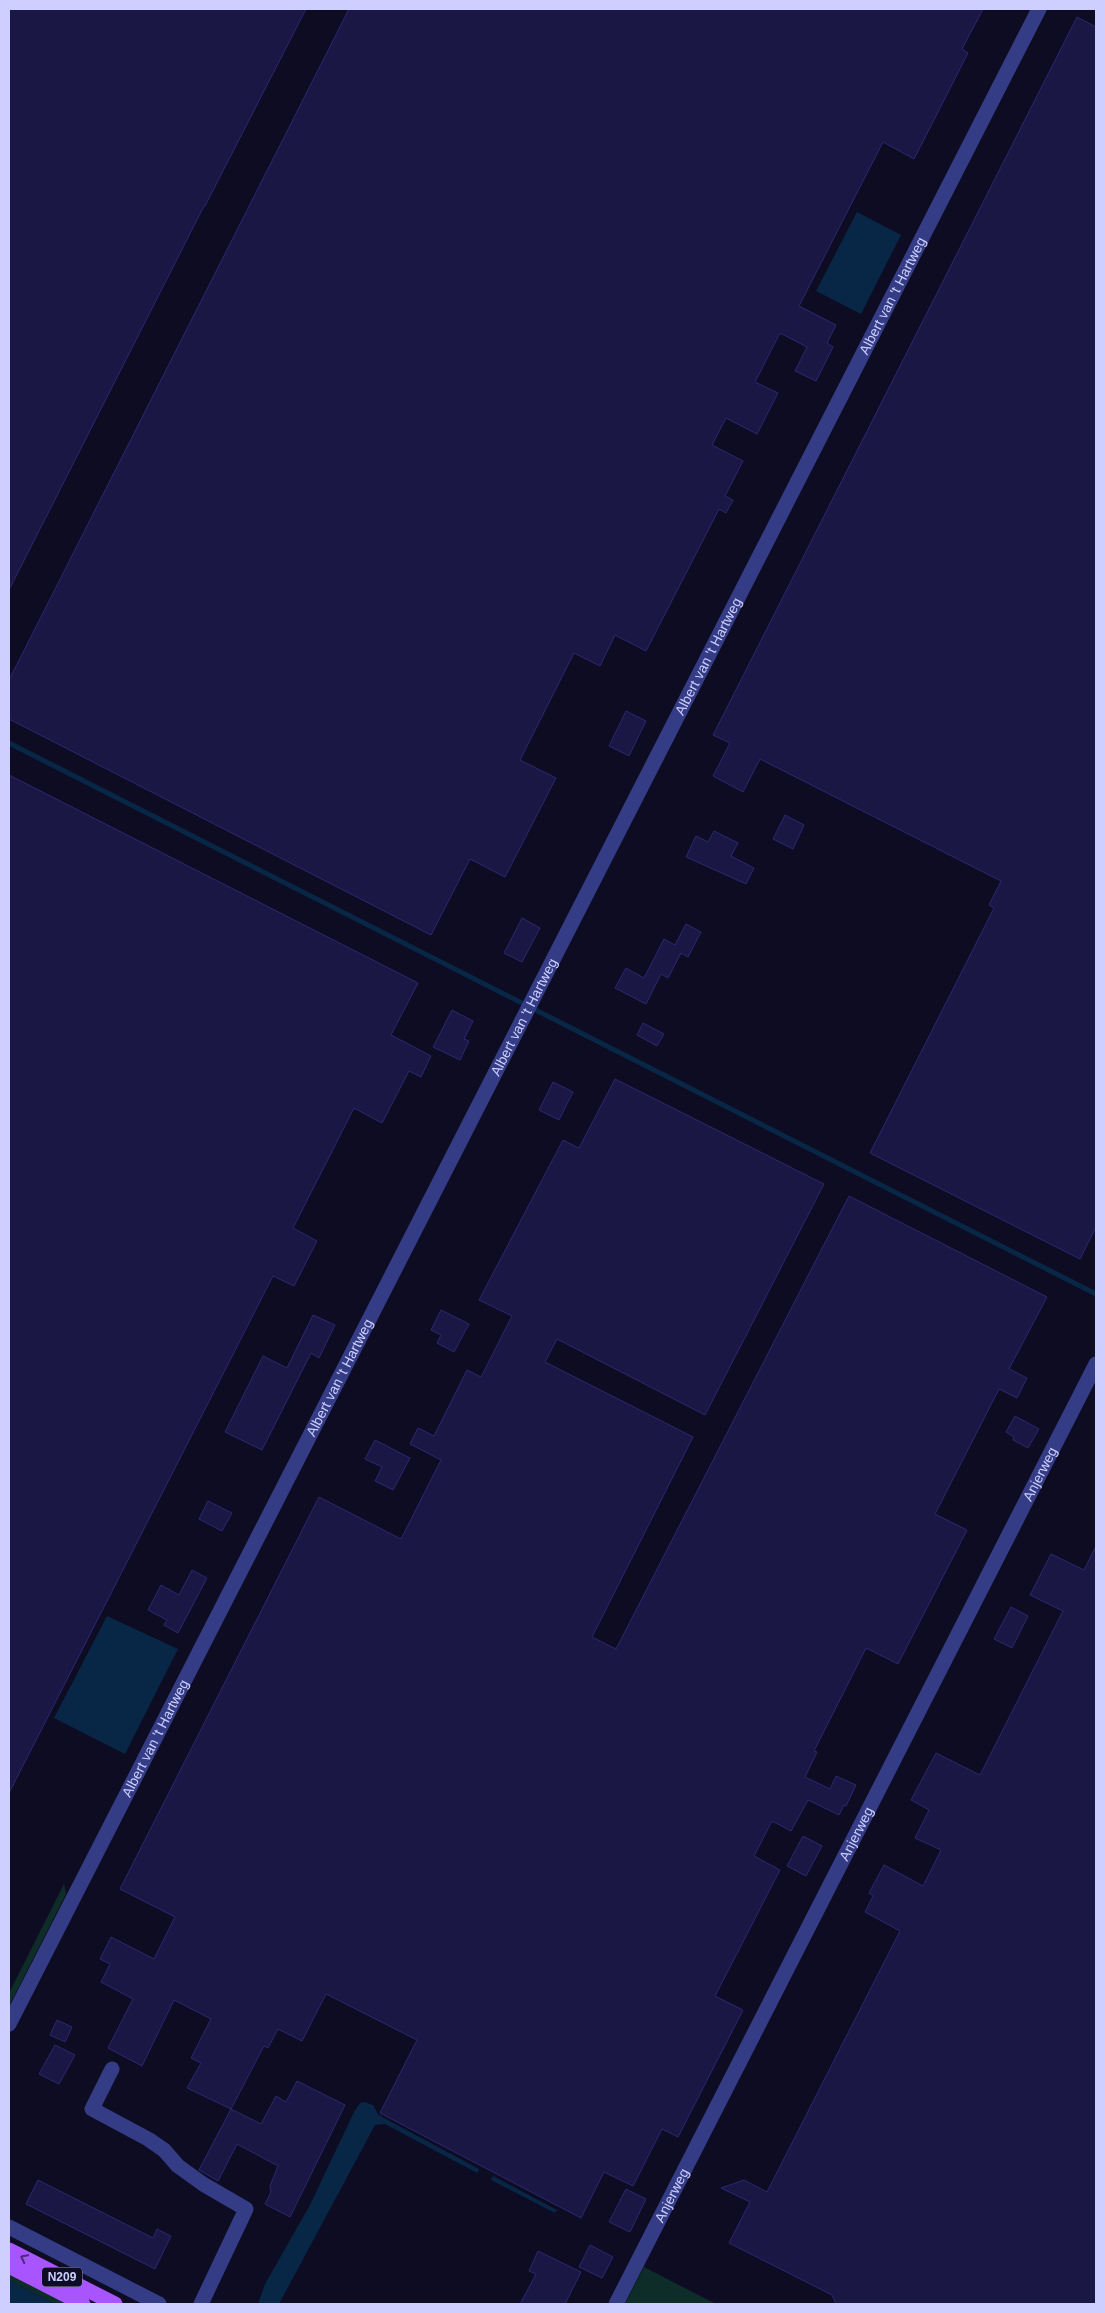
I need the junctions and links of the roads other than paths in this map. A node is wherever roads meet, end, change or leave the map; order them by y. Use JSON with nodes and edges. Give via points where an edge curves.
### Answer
{"nodes":[{"id":1,"x":1039,"y":9,"type":"edge"},
{"id":2,"x":1096,"y":1364,"type":"edge"},
{"id":3,"x":9,"y":2024,"type":"edge"},
{"id":4,"x":112,"y":2069,"type":"dead end"},
{"id":5,"x":9,"y":2227,"type":"edge"},
{"id":6,"x":9,"y":2250,"type":"edge"},
{"id":7,"x":9,"y":2266,"type":"edge"},
{"id":8,"x":83,"y":2304,"type":"edge"},
{"id":9,"x":114,"y":2304,"type":"edge"},
{"id":10,"x":160,"y":2304,"type":"edge"},
{"id":11,"x":201,"y":2304,"type":"edge"},
{"id":12,"x":616,"y":2304,"type":"edge"}],
"edges":[{"from":1,"to":3,"type":"street","name":"Albert van 't Hartweg"},
{"from":2,"to":12,"type":"street","name":"Anjerweg"},
{"from":4,"to":11,"type":"street","via":[[92,2109],[148,2139],[203,2184],[246,2209]]},
{"from":5,"to":10,"type":"street"},
{"from":9,"to":6,"type":"main road","number":"N209","one_way":true},
{"from":7,"to":8,"type":"main road","number":"N209"}]}
